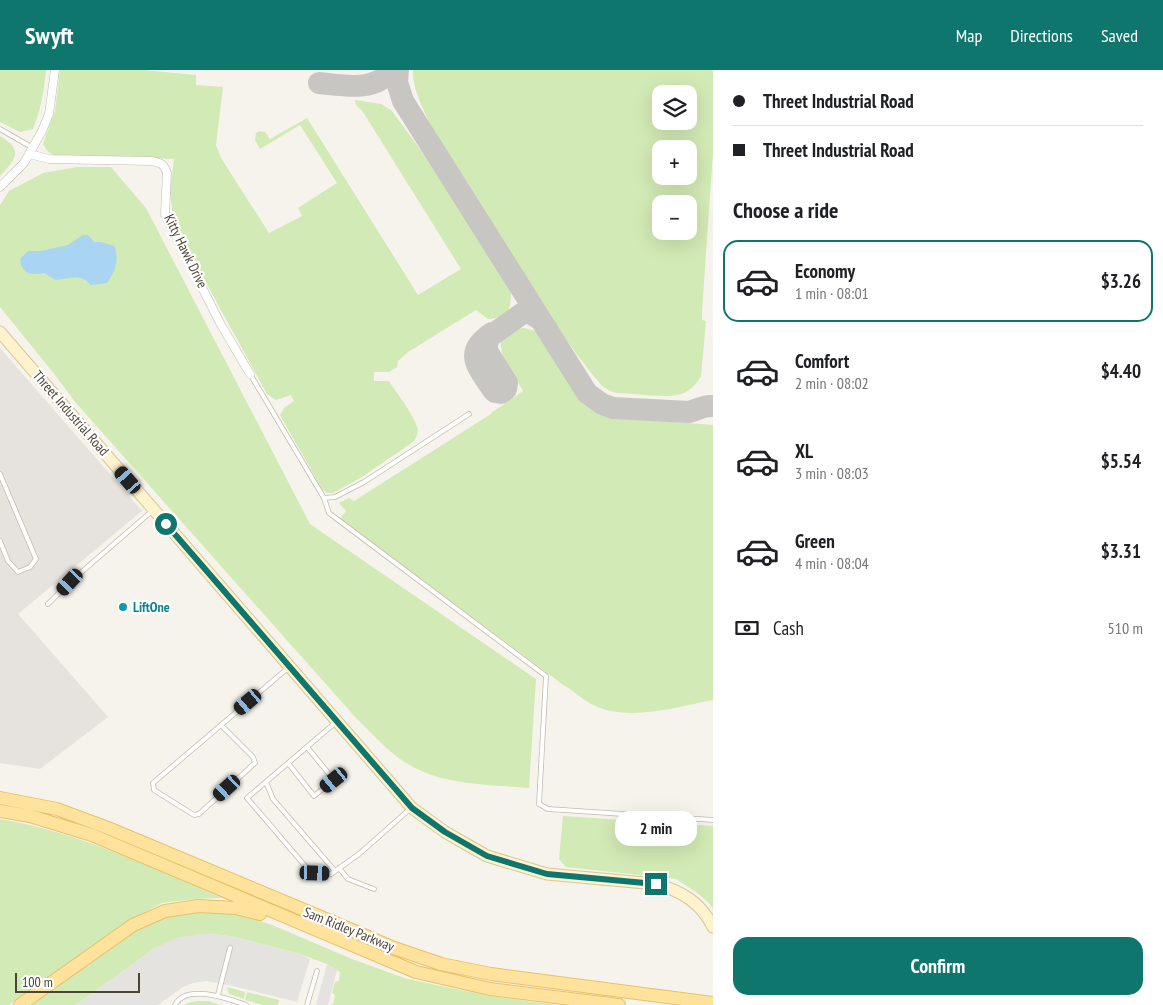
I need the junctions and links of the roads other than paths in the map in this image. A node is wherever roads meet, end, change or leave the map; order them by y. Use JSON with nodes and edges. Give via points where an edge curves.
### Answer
{"nodes":[{"id":1,"x":55,"y":70,"type":"edge"},
{"id":2,"x":0,"y":129,"type":"edge"},
{"id":3,"x":31,"y":151,"type":"junction"},
{"id":4,"x":0,"y":187,"type":"edge"},
{"id":5,"x":0,"y":332,"type":"edge"},
{"id":6,"x":250,"y":374,"type":"joint"},
{"id":7,"x":469,"y":414,"type":"dead end"},
{"id":8,"x":0,"y":474,"type":"edge"},
{"id":9,"x":5,"y":486,"type":"junction"},
{"id":10,"x":0,"y":488,"type":"edge"},
{"id":11,"x":324,"y":498,"type":"junction"},
{"id":12,"x":154,"y":509,"type":"junction"},
{"id":13,"x":0,"y":542,"type":"edge"},
{"id":14,"x":48,"y":604,"type":"dead end"},
{"id":15,"x":289,"y":666,"type":"junction"},
{"id":16,"x":337,"y":721,"type":"junction"},
{"id":17,"x":221,"y":725,"type":"junction"},
{"id":18,"x":307,"y":747,"type":"junction"},
{"id":19,"x":288,"y":763,"type":"junction"},
{"id":20,"x":266,"y":782,"type":"junction"},
{"id":21,"x":0,"y":798,"type":"edge"},
{"id":22,"x":412,"y":808,"type":"junction"},
{"id":23,"x":0,"y":811,"type":"edge"},
{"id":24,"x":713,"y":820,"type":"edge"},
{"id":25,"x":339,"y":868,"type":"junction"},
{"id":26,"x":335,"y":871,"type":"junction"},
{"id":27,"x":374,"y":889,"type":"dead end"},
{"id":28,"x":308,"y":928,"type":"junction"},
{"id":29,"x":713,"y":928,"type":"edge"},
{"id":30,"x":230,"y":948,"type":"dead end"},
{"id":31,"x":317,"y":971,"type":"dead end"},
{"id":32,"x":218,"y":996,"type":"junction"},
{"id":33,"x":713,"y":1002,"type":"edge"},
{"id":34,"x":20,"y":1005,"type":"edge"},
{"id":35,"x":175,"y":1005,"type":"edge"},
{"id":36,"x":246,"y":1005,"type":"edge"},
{"id":37,"x":307,"y":1005,"type":"edge"},
{"id":38,"x":619,"y":1005,"type":"edge"}],
"edges":[{"from":1,"to":3,"type":"street","via":[[49,114]]},
{"from":2,"to":3,"type":"lane"},
{"from":3,"to":4,"type":"street","via":[[24,163]]},
{"from":3,"to":6,"type":"street","name":"Kitty Hawk Drive","via":[[49,159],[152,161],[165,166],[165,214]]},
{"from":5,"to":12,"type":"street","name":"Threet Industrial Road"},
{"from":6,"to":11,"type":"lane"},
{"from":7,"to":11,"type":"lane","via":[[364,482],[335,497]]},
{"from":8,"to":9,"type":"lane"},
{"from":9,"to":10,"type":"lane"},
{"from":9,"to":13,"type":"lane","via":[[36,559],[30,567],[18,572],[8,561]]},
{"from":11,"to":24,"type":"lane","via":[[329,514],[546,676],[539,804],[548,809]]},
{"from":12,"to":14,"type":"lane"},
{"from":12,"to":15,"type":"street","name":"Threet Industrial Road"},
{"from":15,"to":16,"type":"street","name":"Threet Industrial Road"},
{"from":15,"to":17,"type":"lane"},
{"from":16,"to":18,"type":"lane"},
{"from":16,"to":22,"type":"street","name":"Threet Industrial Road"},
{"from":17,"to":17,"type":"lane","via":[[153,783],[154,790],[194,815],[255,763],[253,757]]},
{"from":18,"to":19,"type":"lane"},
{"from":18,"to":19,"type":"lane","via":[[334,780],[314,796]]},
{"from":19,"to":20,"type":"lane"},
{"from":20,"to":26,"type":"lane","via":[[273,799]]},
{"from":20,"to":26,"type":"lane","via":[[247,798],[306,867],[315,873],[331,874]]},
{"from":21,"to":33,"type":"main road","name":"Sam Ridley Parkway","via":[[57,810],[108,828],[394,948],[441,964],[491,974]]},
{"from":22,"to":25,"type":"lane","via":[[360,854]]},
{"from":22,"to":29,"type":"street","name":"Threet Industrial Road","via":[[487,856],[547,874],[671,888],[698,905]]},
{"from":23,"to":28,"type":"main road","name":"Sam Ridley Parkway","via":[[30,816],[92,835]]},
{"from":25,"to":26,"type":"lane"},
{"from":25,"to":27,"type":"lane","via":[[348,879]]},
{"from":28,"to":34,"type":"main road","via":[[236,908],[198,906],[165,911],[133,925]]},
{"from":28,"to":38,"type":"main road","name":"Sam Ridley Parkway","via":[[416,972],[490,989]]},
{"from":30,"to":32,"type":"lane"},
{"from":31,"to":37,"type":"lane"},
{"from":32,"to":35,"type":"lane","via":[[196,994],[183,997]]},
{"from":32,"to":36,"type":"lane"}]}
